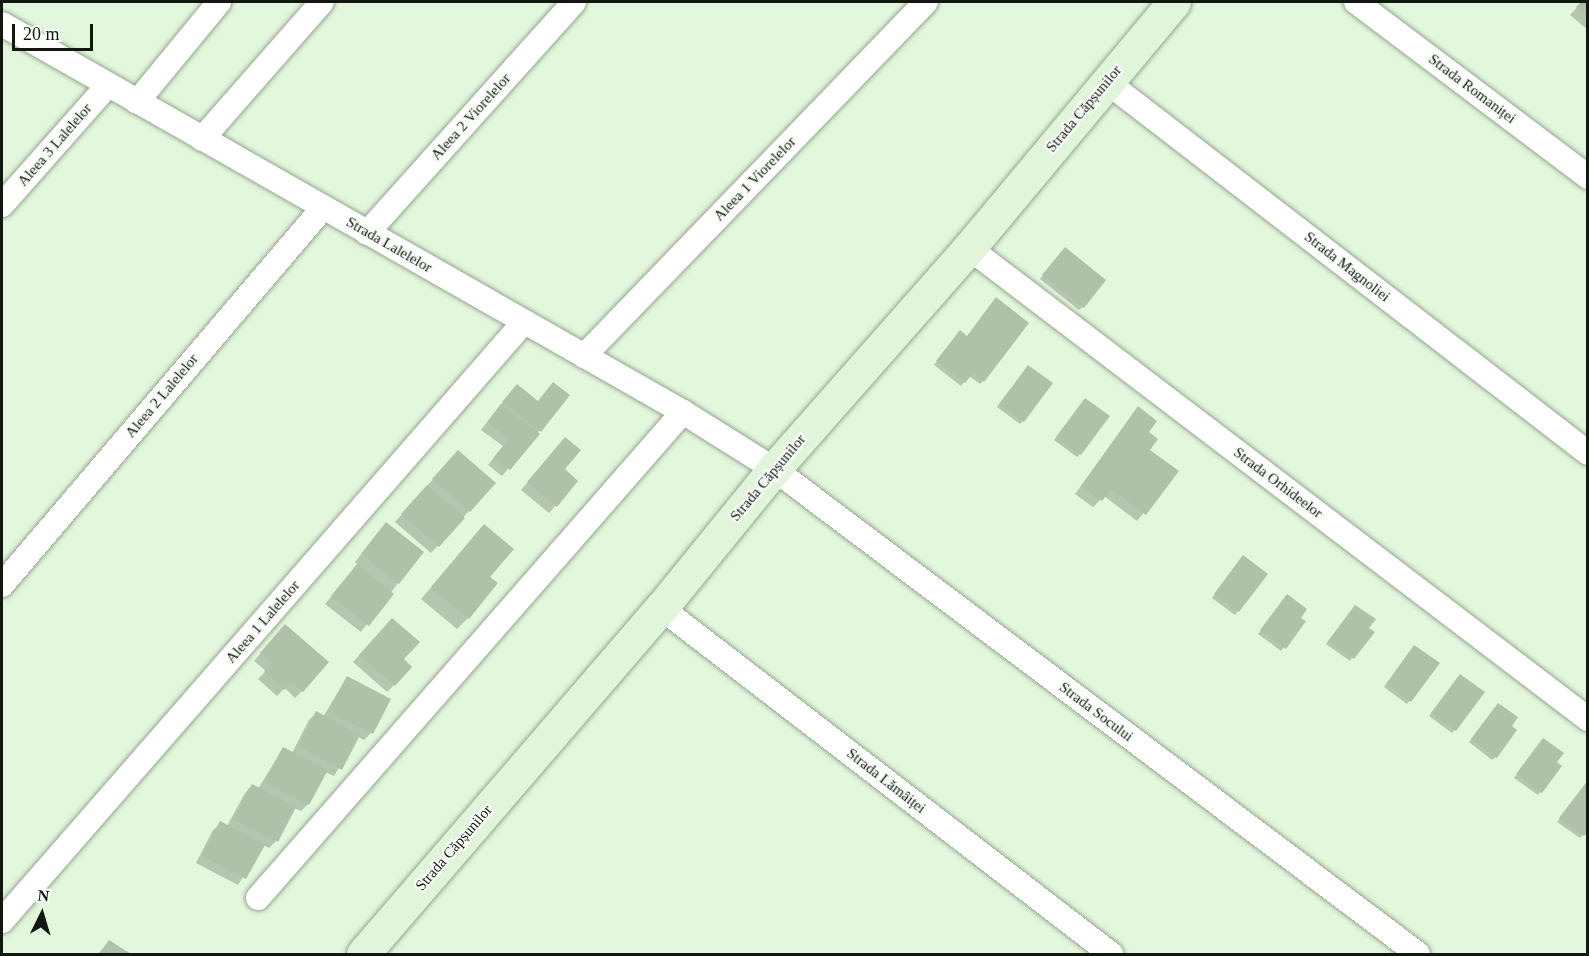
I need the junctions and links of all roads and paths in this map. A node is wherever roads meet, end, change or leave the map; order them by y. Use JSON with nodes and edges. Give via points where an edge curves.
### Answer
{"nodes":[{"id":1,"x":219,"y":2,"type":"edge"},
{"id":2,"x":322,"y":2,"type":"edge"},
{"id":3,"x":574,"y":2,"type":"edge"},
{"id":4,"x":926,"y":2,"type":"edge"},
{"id":5,"x":1174,"y":2,"type":"edge"},
{"id":6,"x":1356,"y":2,"type":"edge"},
{"id":7,"x":2,"y":24,"type":"edge"},
{"id":8,"x":1107,"y":82,"type":"junction"},
{"id":9,"x":108,"y":85,"type":"junction"},
{"id":10,"x":137,"y":102,"type":"junction"},
{"id":11,"x":202,"y":139,"type":"junction"},
{"id":12,"x":1587,"y":177,"type":"edge"},
{"id":13,"x":2,"y":206,"type":"edge"},
{"id":14,"x":323,"y":208,"type":"junction"},
{"id":15,"x":367,"y":233,"type":"junction"},
{"id":16,"x":969,"y":248,"type":"junction"},
{"id":17,"x":524,"y":322,"type":"junction"},
{"id":18,"x":584,"y":356,"type":"junction"},
{"id":19,"x":683,"y":412,"type":"junction"},
{"id":20,"x":1587,"y":453,"type":"edge"},
{"id":21,"x":774,"y":469,"type":"junction"},
{"id":22,"x":2,"y":585,"type":"edge"},
{"id":23,"x":661,"y":608,"type":"junction"},
{"id":24,"x":1587,"y":719,"type":"edge"},
{"id":25,"x":258,"y":898,"type":"dead end"},
{"id":26,"x":2,"y":921,"type":"edge"},
{"id":27,"x":363,"y":954,"type":"edge"},
{"id":28,"x":1111,"y":954,"type":"edge"},
{"id":29,"x":1418,"y":954,"type":"edge"}],
"edges":[{"from":1,"to":10,"type":"street"},
{"from":2,"to":11,"type":"street"},
{"from":3,"to":15,"type":"street","name":"Aleea 2 Viorelelor"},
{"from":4,"to":18,"type":"street","name":"Aleea 1 Viorelelor"},
{"from":5,"to":8,"type":"street","name":"Strada Căpșunilor"},
{"from":6,"to":12,"type":"street","name":"Strada Romaniței"},
{"from":7,"to":9,"type":"street","name":"Strada Lalelelor"},
{"from":8,"to":16,"type":"street","name":"Strada Căpșunilor"},
{"from":8,"to":20,"type":"street","name":"Strada Magnoliei"},
{"from":9,"to":10,"type":"street","name":"Strada Lalelelor"},
{"from":9,"to":13,"type":"street","name":"Aleea 3 Lalelelor"},
{"from":10,"to":11,"type":"street","name":"Strada Lalelelor"},
{"from":11,"to":14,"type":"street","name":"Strada Lalelelor"},
{"from":14,"to":15,"type":"street","name":"Strada Lalelelor"},
{"from":14,"to":22,"type":"street","name":"Aleea 2 Lalelelor"},
{"from":15,"to":17,"type":"street","name":"Strada Lalelelor"},
{"from":16,"to":21,"type":"street","name":"Strada Căpșunilor"},
{"from":16,"to":24,"type":"street","name":"Strada Orhideelor"},
{"from":17,"to":18,"type":"street","name":"Strada Lalelelor"},
{"from":17,"to":26,"type":"street","name":"Aleea 1 Lalelelor"},
{"from":18,"to":19,"type":"street","name":"Strada Lalelelor"},
{"from":19,"to":21,"type":"street","name":"Strada Lalelelor"},
{"from":19,"to":25,"type":"street"},
{"from":21,"to":23,"type":"street","name":"Strada Căpșunilor"},
{"from":21,"to":29,"type":"street","name":"Strada Socului"},
{"from":23,"to":27,"type":"street","name":"Strada Căpșunilor"},
{"from":23,"to":28,"type":"street","name":"Strada Lămâiței"}]}
